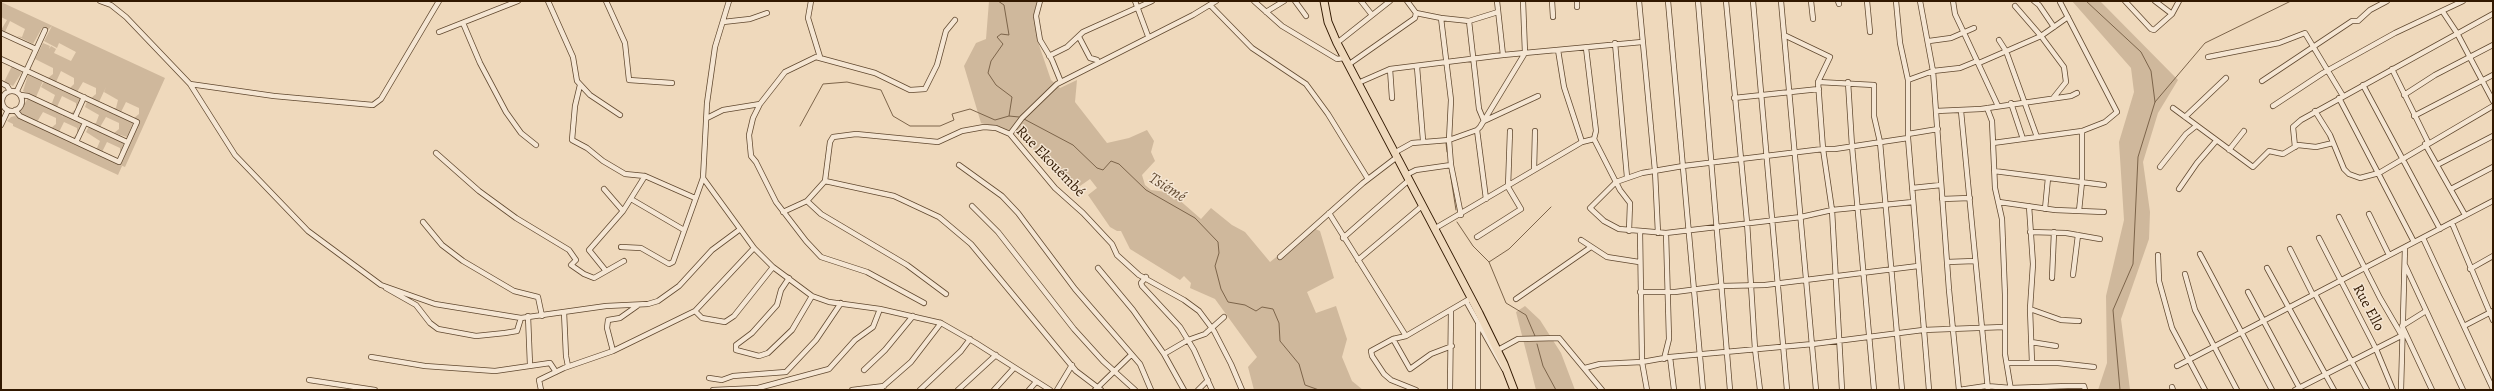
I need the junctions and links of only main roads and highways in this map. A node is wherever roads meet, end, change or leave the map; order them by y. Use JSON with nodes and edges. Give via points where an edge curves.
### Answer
{"nodes":[{"id":1,"x":1324,"y":1,"type":"edge"},
{"id":2,"x":1514,"y":390,"type":"edge"}],
"edges":[{"from":1,"to":2,"type":"main road","via":[[1328,22],[1344,58],[1469,300],[1498,350]]}]}
